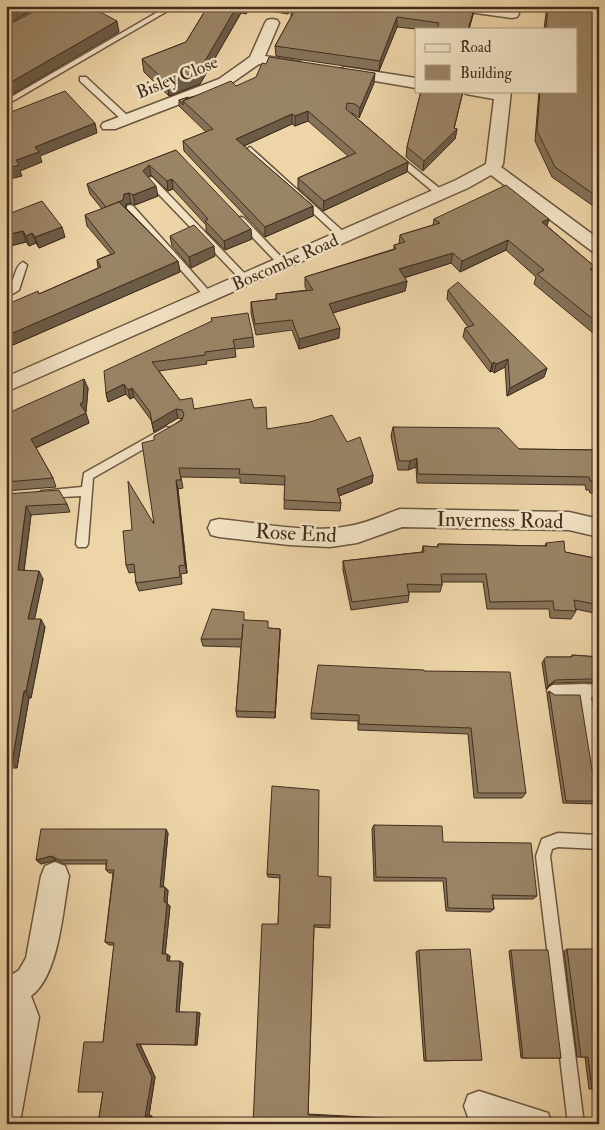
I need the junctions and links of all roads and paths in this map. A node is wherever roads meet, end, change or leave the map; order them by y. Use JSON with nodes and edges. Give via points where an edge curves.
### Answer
{"nodes":[{"id":1,"x":173,"y":6,"type":"edge"},
{"id":2,"x":454,"y":6,"type":"edge"},
{"id":3,"x":512,"y":10,"type":"edge"},
{"id":4,"x":272,"y":23,"type":"dead end"},
{"id":5,"x":510,"y":28,"type":"edge"},
{"id":6,"x":256,"y":58,"type":"junction"},
{"id":7,"x":312,"y":67,"type":"edge"},
{"id":8,"x":331,"y":70,"type":"edge"},
{"id":9,"x":83,"y":79,"type":"dead end"},
{"id":10,"x":415,"y":83,"type":"edge"},
{"id":11,"x":482,"y":92,"type":"edge"},
{"id":12,"x":503,"y":94,"type":"edge"},
{"id":13,"x":6,"y":103,"type":"edge"},
{"id":14,"x":126,"y":119,"type":"junction"},
{"id":15,"x":109,"y":126,"type":"dead end"},
{"id":16,"x":388,"y":149,"type":"edge"},
{"id":17,"x":250,"y":150,"type":"edge"},
{"id":18,"x":492,"y":168,"type":"junction"},
{"id":19,"x":150,"y":180,"type":"edge"},
{"id":20,"x":440,"y":194,"type":"junction"},
{"id":21,"x":130,"y":208,"type":"dead end"},
{"id":22,"x":234,"y":213,"type":"edge"},
{"id":23,"x":343,"y":236,"type":"junction"},
{"id":24,"x":599,"y":248,"type":"edge"},
{"id":25,"x":282,"y":263,"type":"junction"},
{"id":26,"x":23,"y":265,"type":"dead end"},
{"id":27,"x":245,"y":280,"type":"junction"},
{"id":28,"x":6,"y":294,"type":"edge"},
{"id":29,"x":209,"y":296,"type":"junction"},
{"id":30,"x":6,"y":385,"type":"edge"},
{"id":31,"x":178,"y":424,"type":"edge"},
{"id":32,"x":86,"y":491,"type":"junction"},
{"id":33,"x":36,"y":495,"type":"edge"},
{"id":34,"x":400,"y":518,"type":"joint"},
{"id":35,"x":219,"y":528,"type":"dead end"},
{"id":36,"x":599,"y":528,"type":"edge"},
{"id":37,"x":82,"y":544,"type":"dead end"},
{"id":38,"x":584,"y":690,"type":"junction"},
{"id":39,"x":553,"y":691,"type":"edge"},
{"id":40,"x":599,"y":691,"type":"edge"},
{"id":41,"x":599,"y":785,"type":"edge"},
{"id":42,"x":599,"y":842,"type":"edge"},
{"id":43,"x":55,"y":876,"type":"dead end"},
{"id":44,"x":11,"y":988,"type":"edge"},
{"id":45,"x":477,"y":1115,"type":"edge"},
{"id":46,"x":6,"y":1116,"type":"edge"},
{"id":47,"x":538,"y":1124,"type":"edge"},
{"id":48,"x":576,"y":1124,"type":"edge"}],
"edges":[{"from":1,"to":13,"type":"lane"},
{"from":2,"to":3,"type":"street"},
{"from":3,"to":5,"type":"street"},
{"from":4,"to":6,"type":"street","name":"Bisley Close"},
{"from":6,"to":7,"type":"street"},
{"from":6,"to":14,"type":"street","name":"Bisley Close","via":[[224,82]]},
{"from":8,"to":10,"type":"street"},
{"from":9,"to":14,"type":"lane"},
{"from":11,"to":12,"type":"street"},
{"from":12,"to":18,"type":"street"},
{"from":14,"to":15,"type":"street","name":"Bisley Close"},
{"from":16,"to":20,"type":"lane"},
{"from":17,"to":23,"type":"lane"},
{"from":18,"to":20,"type":"street","name":"Boscombe Road"},
{"from":18,"to":24,"type":"street"},
{"from":19,"to":27,"type":"lane"},
{"from":20,"to":23,"type":"street","name":"Boscombe Road"},
{"from":21,"to":29,"type":"lane"},
{"from":22,"to":25,"type":"lane"},
{"from":23,"to":25,"type":"street","name":"Boscombe Road"},
{"from":25,"to":27,"type":"street","name":"Boscombe Road"},
{"from":26,"to":28,"type":"lane","via":[[16,288]]},
{"from":27,"to":29,"type":"street","name":"Boscombe Road"},
{"from":29,"to":30,"type":"street","name":"Boscombe Road"},
{"from":31,"to":32,"type":"lane","via":[[88,476]]},
{"from":32,"to":33,"type":"lane"},
{"from":32,"to":37,"type":"lane"},
{"from":34,"to":35,"type":"street","name":"Rose End","via":[[349,536],[330,538]]},
{"from":34,"to":36,"type":"street","name":"Inverness Road","via":[[569,521]]},
{"from":38,"to":39,"type":"lane"},
{"from":38,"to":40,"type":"lane"},
{"from":38,"to":41,"type":"lane"},
{"from":42,"to":48,"type":"lane","via":[[558,840],[547,844],[543,856]]},
{"from":43,"to":44,"type":"street","via":[[39,962],[29,980]]},
{"from":44,"to":46,"type":"street","via":[[24,1017]]},
{"from":45,"to":47,"type":"street"}]}
